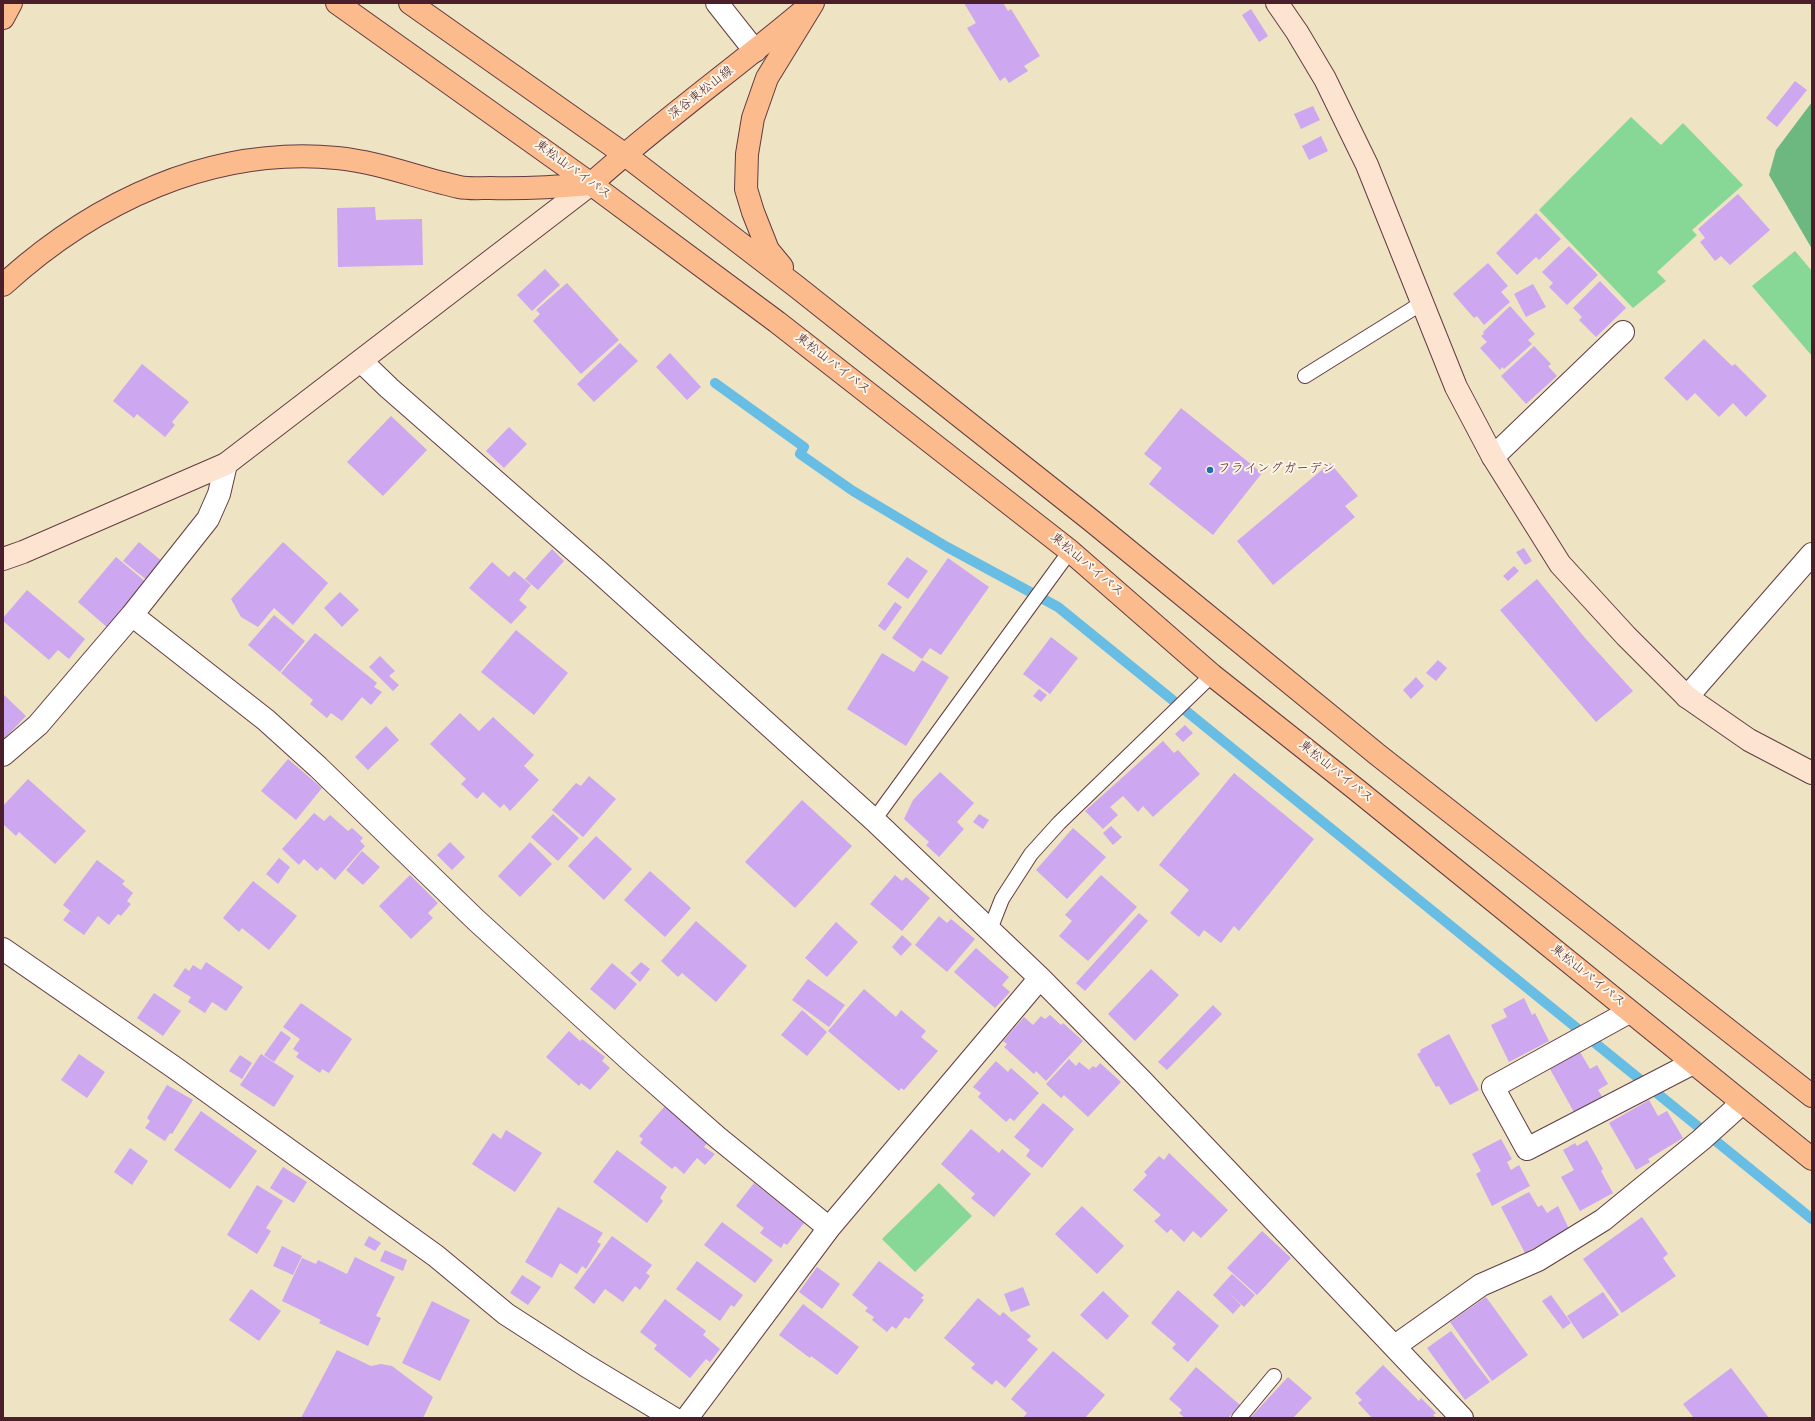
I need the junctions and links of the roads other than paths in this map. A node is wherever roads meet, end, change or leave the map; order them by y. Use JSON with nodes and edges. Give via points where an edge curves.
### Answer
{"nodes":[{"id":1,"x":11,"y":3,"type":"edge"},
{"id":2,"x":337,"y":3,"type":"edge"},
{"id":3,"x":410,"y":3,"type":"edge"},
{"id":4,"x":717,"y":3,"type":"edge"},
{"id":5,"x":813,"y":3,"type":"edge"},
{"id":6,"x":1277,"y":3,"type":"edge"},
{"id":7,"x":3,"y":18,"type":"edge"},
{"id":8,"x":755,"y":51,"type":"junction"},
{"id":9,"x":624,"y":154,"type":"junction"},
{"id":10,"x":590,"y":184,"type":"junction"},
{"id":11,"x":3,"y":285,"type":"edge"},
{"id":12,"x":798,"y":287,"type":"junction"},
{"id":13,"x":1422,"y":303,"type":"junction"},
{"id":14,"x":1623,"y":332,"type":"dead end"},
{"id":15,"x":361,"y":361,"type":"junction"},
{"id":16,"x":1305,"y":376,"type":"dead end"},
{"id":17,"x":1493,"y":457,"type":"junction"},
{"id":18,"x":226,"y":464,"type":"junction"},
{"id":19,"x":1070,"y":551,"type":"junction"},
{"id":20,"x":1812,"y":554,"type":"edge"},
{"id":21,"x":3,"y":559,"type":"edge"},
{"id":22,"x":132,"y":615,"type":"junction"},
{"id":23,"x":1212,"y":675,"type":"junction"},
{"id":24,"x":1687,"y":697,"type":"junction"},
{"id":25,"x":3,"y":755,"type":"edge"},
{"id":26,"x":1812,"y":774,"type":"edge"},
{"id":27,"x":874,"y":820,"type":"junction"},
{"id":28,"x":989,"y":932,"type":"junction"},
{"id":29,"x":3,"y":949,"type":"edge"},
{"id":30,"x":1040,"y":978,"type":"junction"},
{"id":31,"x":1629,"y":1012,"type":"junction"},
{"id":32,"x":1693,"y":1063,"type":"junction"},
{"id":33,"x":1812,"y":1096,"type":"edge"},
{"id":34,"x":1742,"y":1103,"type":"junction"},
{"id":35,"x":1812,"y":1159,"type":"edge"},
{"id":36,"x":828,"y":1228,"type":"junction"},
{"id":37,"x":1395,"y":1346,"type":"junction"},
{"id":38,"x":1274,"y":1376,"type":"dead end"},
{"id":39,"x":673,"y":1418,"type":"edge"},
{"id":40,"x":687,"y":1418,"type":"edge"},
{"id":41,"x":1239,"y":1418,"type":"edge"},
{"id":42,"x":1462,"y":1418,"type":"edge"}],
"edges":[{"from":1,"to":7,"type":"main road"},
{"from":2,"to":10,"type":"main road","name":"東松山バイパス"},
{"from":3,"to":9,"type":"main road"},
{"from":4,"to":8,"type":"street"},
{"from":5,"to":8,"type":"main road","name":"深谷東松山線"},
{"from":5,"to":12,"type":"main road","via":[[767,78],[753,118],[747,154],[746,189],[753,212],[768,250]]},
{"from":6,"to":13,"type":"street","via":[[1325,79],[1350,129]]},
{"from":8,"to":9,"type":"main road","name":"深谷東松山線"},
{"from":9,"to":10,"type":"main road","name":"深谷東松山線"},
{"from":9,"to":12,"type":"main road"},
{"from":10,"to":11,"type":"main road","via":[[524,190],[460,187],[377,164],[295,156],[217,166],[152,187],[89,219],[26,264]]},
{"from":10,"to":15,"type":"street"},
{"from":10,"to":19,"type":"main road","name":"東松山バイパス","via":[[777,322]]},
{"from":12,"to":33,"type":"main road","via":[[1092,521],[1378,755]]},
{"from":13,"to":16,"type":"lane"},
{"from":13,"to":17,"type":"street","via":[[1456,388]]},
{"from":14,"to":17,"type":"street"},
{"from":15,"to":18,"type":"street"},
{"from":15,"to":27,"type":"street"},
{"from":17,"to":24,"type":"street","via":[[1560,564]]},
{"from":18,"to":21,"type":"street"},
{"from":18,"to":22,"type":"street","via":[[219,494],[208,519]]},
{"from":19,"to":23,"type":"main road","name":"東松山バイパス"},
{"from":19,"to":27,"type":"lane"},
{"from":20,"to":24,"type":"street"},
{"from":22,"to":25,"type":"street","via":[[38,725]]},
{"from":22,"to":36,"type":"street","via":[[266,720],[476,920],[634,1064],[717,1137]]},
{"from":23,"to":28,"type":"lane","via":[[1031,854],[1002,900]]},
{"from":23,"to":31,"type":"main road","name":"東松山バイパス"},
{"from":24,"to":26,"type":"street","via":[[1749,740]]},
{"from":27,"to":28,"type":"street"},
{"from":28,"to":30,"type":"street"},
{"from":29,"to":39,"type":"street","via":[[175,1068],[436,1256],[506,1314]]},
{"from":30,"to":36,"type":"street"},
{"from":30,"to":37,"type":"street"},
{"from":31,"to":32,"type":"main road","name":"東松山バイパス"},
{"from":31,"to":32,"type":"street","via":[[1493,1087],[1527,1149]]},
{"from":32,"to":34,"type":"main road","name":"東松山バイパス"},
{"from":34,"to":35,"type":"main road","name":"東松山バイパス"},
{"from":34,"to":37,"type":"street","via":[[1701,1140],[1602,1220],[1538,1260],[1481,1284]]},
{"from":36,"to":40,"type":"street"},
{"from":37,"to":42,"type":"street"},
{"from":38,"to":41,"type":"lane"}]}
